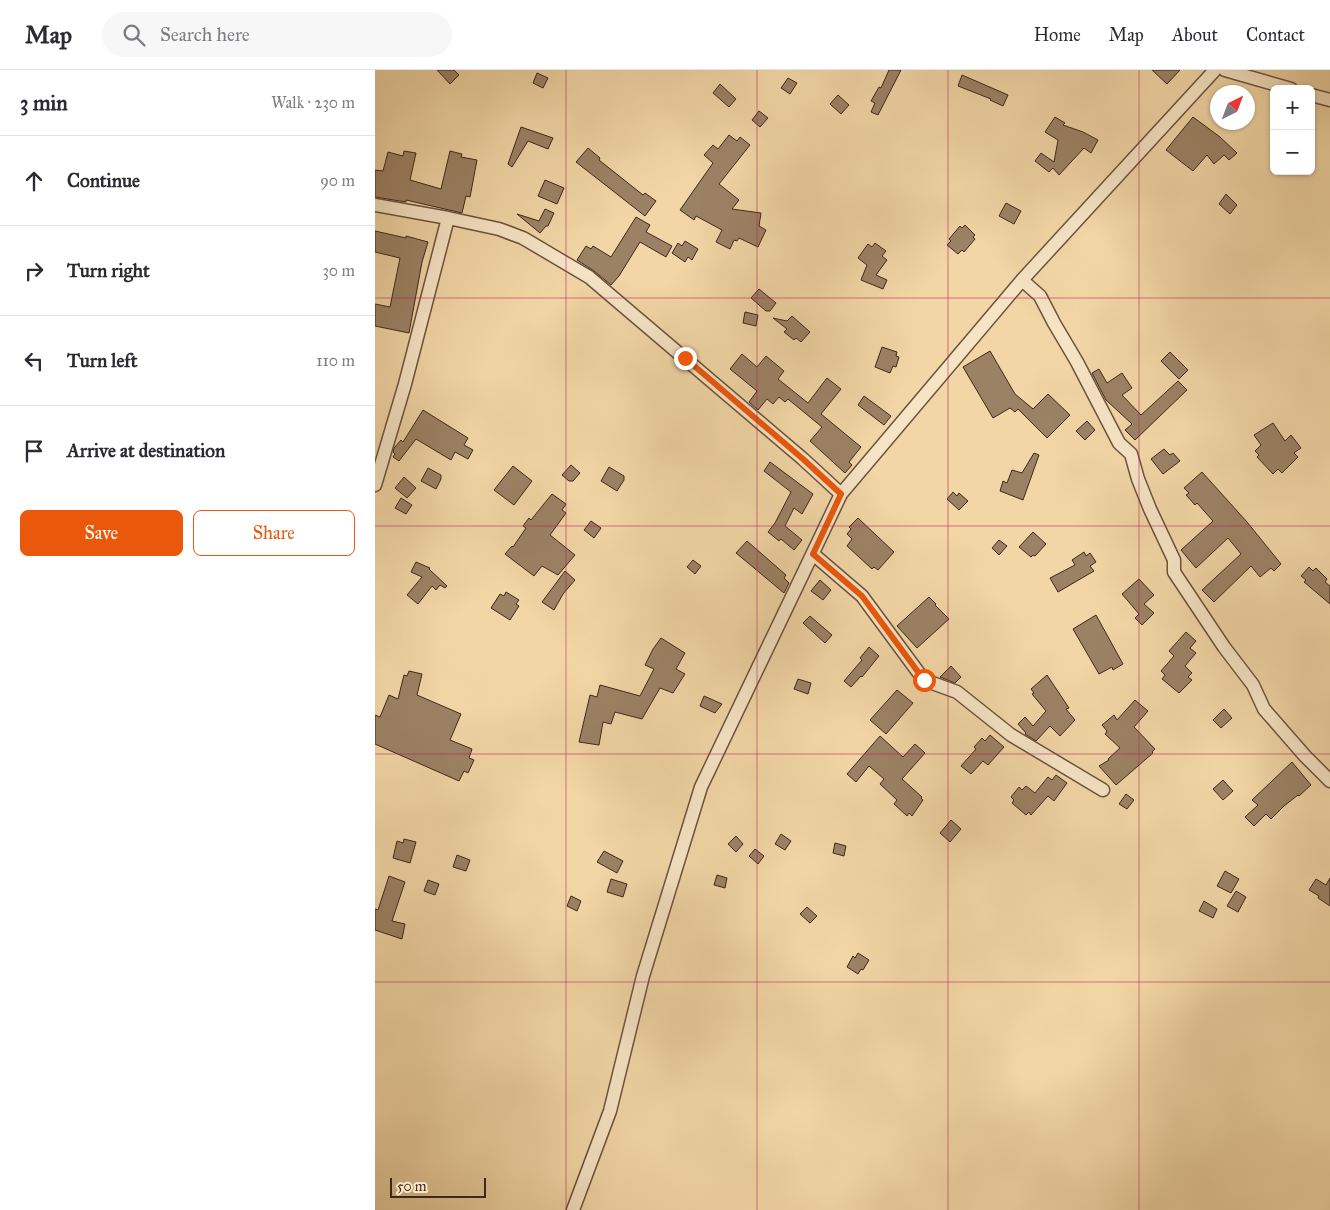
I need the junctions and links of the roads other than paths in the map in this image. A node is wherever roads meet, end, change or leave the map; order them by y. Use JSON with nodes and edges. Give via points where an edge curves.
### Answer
{"nodes":[{"id":1,"x":1215,"y":70,"type":"edge"},
{"id":2,"x":1225,"y":70,"type":"edge"},
{"id":3,"x":1277,"y":85,"type":"edge"},
{"id":4,"x":1315,"y":95,"type":"edge"},
{"id":5,"x":1330,"y":100,"type":"edge"},
{"id":6,"x":375,"y":206,"type":"edge"},
{"id":7,"x":448,"y":218,"type":"junction"},
{"id":8,"x":1022,"y":280,"type":"junction"},
{"id":9,"x":375,"y":485,"type":"edge"},
{"id":10,"x":841,"y":494,"type":"junction"},
{"id":11,"x":813,"y":554,"type":"junction"},
{"id":12,"x":1330,"y":781,"type":"edge"},
{"id":13,"x":1103,"y":790,"type":"dead end"},
{"id":14,"x":573,"y":1210,"type":"edge"}],
"edges":[{"from":1,"to":8,"type":"street"},
{"from":2,"to":3,"type":"street"},
{"from":4,"to":5,"type":"street"},
{"from":6,"to":7,"type":"street"},
{"from":7,"to":9,"type":"street"},
{"from":7,"to":10,"type":"street","via":[[499,229],[523,238],[589,278]]},
{"from":8,"to":10,"type":"street"},
{"from":8,"to":12,"type":"street","via":[[1040,296],[1119,443],[1131,454],[1150,509],[1174,560],[1174,572],[1253,685],[1264,709]]},
{"from":10,"to":11,"type":"street"},
{"from":11,"to":13,"type":"street","via":[[862,596],[924,680],[957,692],[1011,735]]},
{"from":11,"to":14,"type":"street","via":[[701,787],[643,976],[611,1111]]}]}
